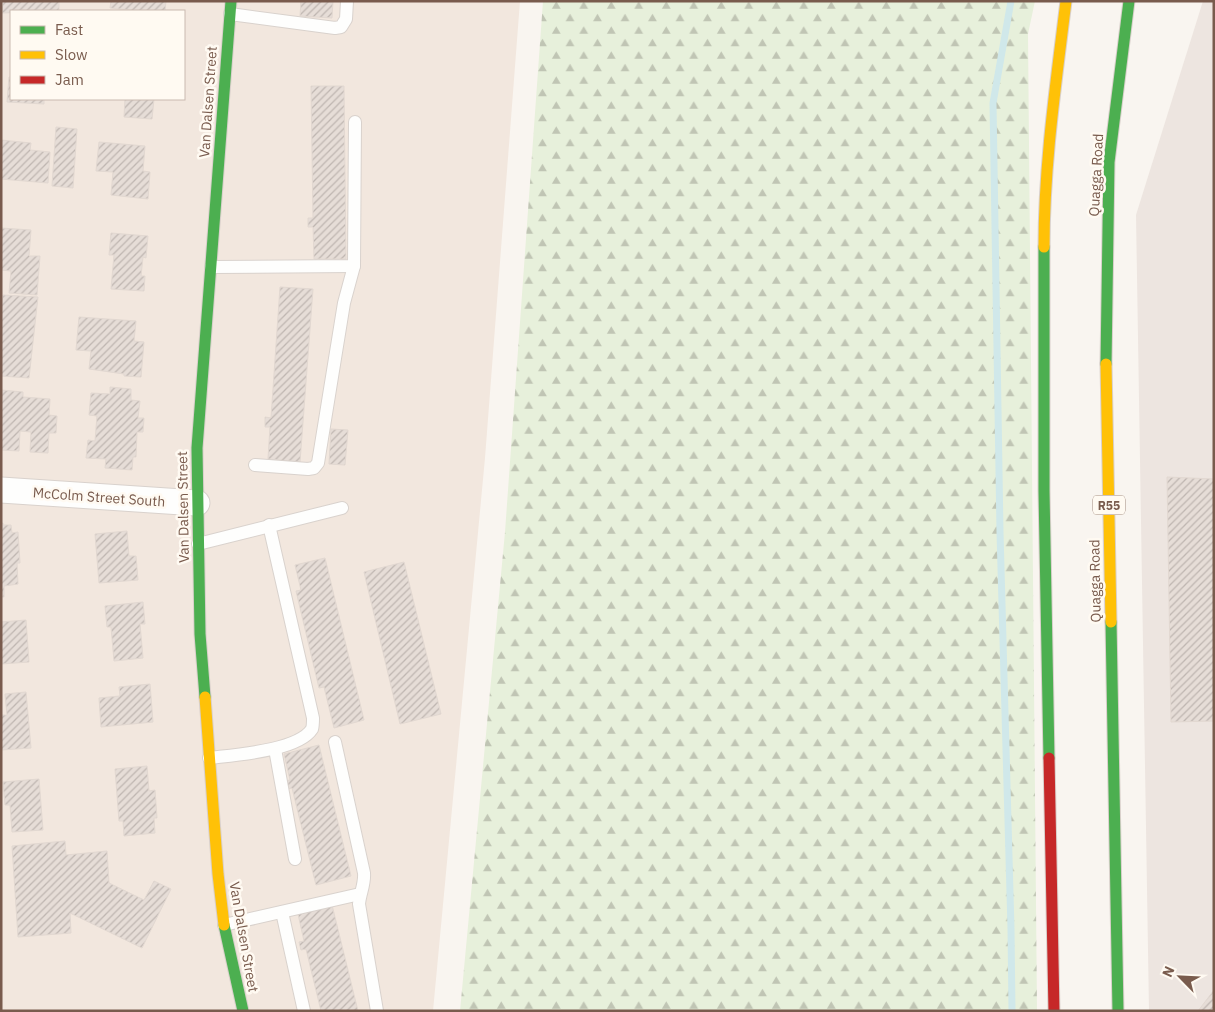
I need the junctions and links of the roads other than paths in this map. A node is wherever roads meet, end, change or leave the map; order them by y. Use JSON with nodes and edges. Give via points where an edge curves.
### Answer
{"nodes":[{"id":1,"x":231,"y":1,"type":"edge"},
{"id":2,"x":347,"y":1,"type":"edge"},
{"id":3,"x":1066,"y":1,"type":"edge"},
{"id":4,"x":1129,"y":1,"type":"edge"},
{"id":5,"x":230,"y":14,"type":"junction"},
{"id":6,"x":355,"y":122,"type":"dead end"},
{"id":7,"x":354,"y":266,"type":"junction"},
{"id":8,"x":211,"y":267,"type":"junction"},
{"id":9,"x":255,"y":465,"type":"dead end"},
{"id":10,"x":1,"y":490,"type":"edge"},
{"id":11,"x":197,"y":503,"type":"junction"},
{"id":12,"x":342,"y":508,"type":"dead end"},
{"id":13,"x":269,"y":525,"type":"junction"},
{"id":14,"x":198,"y":544,"type":"junction"},
{"id":15,"x":335,"y":742,"type":"dead end"},
{"id":16,"x":275,"y":749,"type":"junction"},
{"id":17,"x":209,"y":758,"type":"junction"},
{"id":18,"x":295,"y":859,"type":"dead end"},
{"id":19,"x":360,"y":894,"type":"junction"},
{"id":20,"x":282,"y":912,"type":"junction"},
{"id":21,"x":224,"y":925,"type":"junction"},
{"id":22,"x":243,"y":1011,"type":"edge"},
{"id":23,"x":304,"y":1011,"type":"edge"},
{"id":24,"x":377,"y":1011,"type":"edge"},
{"id":25,"x":1054,"y":1011,"type":"edge"},
{"id":26,"x":1118,"y":1011,"type":"edge"}],
"edges":[{"from":1,"to":5,"type":"main road","name":"Van Dalsen Street"},
{"from":2,"to":5,"type":"lane","via":[[346,19],[341,27],[335,28]]},
{"from":3,"to":25,"type":"main road","via":[[1044,201],[1044,491]]},
{"from":4,"to":26,"type":"main road","name":"Quagga Road","number":"R55","via":[[1110,162],[1106,351]]},
{"from":5,"to":8,"type":"main road","name":"Van Dalsen Street"},
{"from":6,"to":7,"type":"lane"},
{"from":7,"to":8,"type":"lane"},
{"from":7,"to":9,"type":"lane","via":[[344,303],[318,463],[314,468]]},
{"from":8,"to":11,"type":"main road","name":"Van Dalsen Street","via":[[197,448]]},
{"from":10,"to":11,"type":"street","name":"McColm Street South"},
{"from":11,"to":14,"type":"main road","name":"Van Dalsen Street"},
{"from":12,"to":13,"type":"lane"},
{"from":13,"to":14,"type":"lane"},
{"from":13,"to":16,"type":"lane","via":[[314,718],[312,728],[305,735]]},
{"from":14,"to":17,"type":"main road","name":"Van Dalsen Street","via":[[200,634]]},
{"from":15,"to":19,"type":"lane","via":[[364,873],[365,883]]},
{"from":16,"to":17,"type":"lane"},
{"from":16,"to":18,"type":"lane"},
{"from":17,"to":21,"type":"main road","name":"Van Dalsen Street"},
{"from":19,"to":20,"type":"lane"},
{"from":19,"to":24,"type":"lane"},
{"from":20,"to":21,"type":"lane"},
{"from":20,"to":23,"type":"lane"},
{"from":21,"to":22,"type":"main road","name":"Van Dalsen Street"}]}
